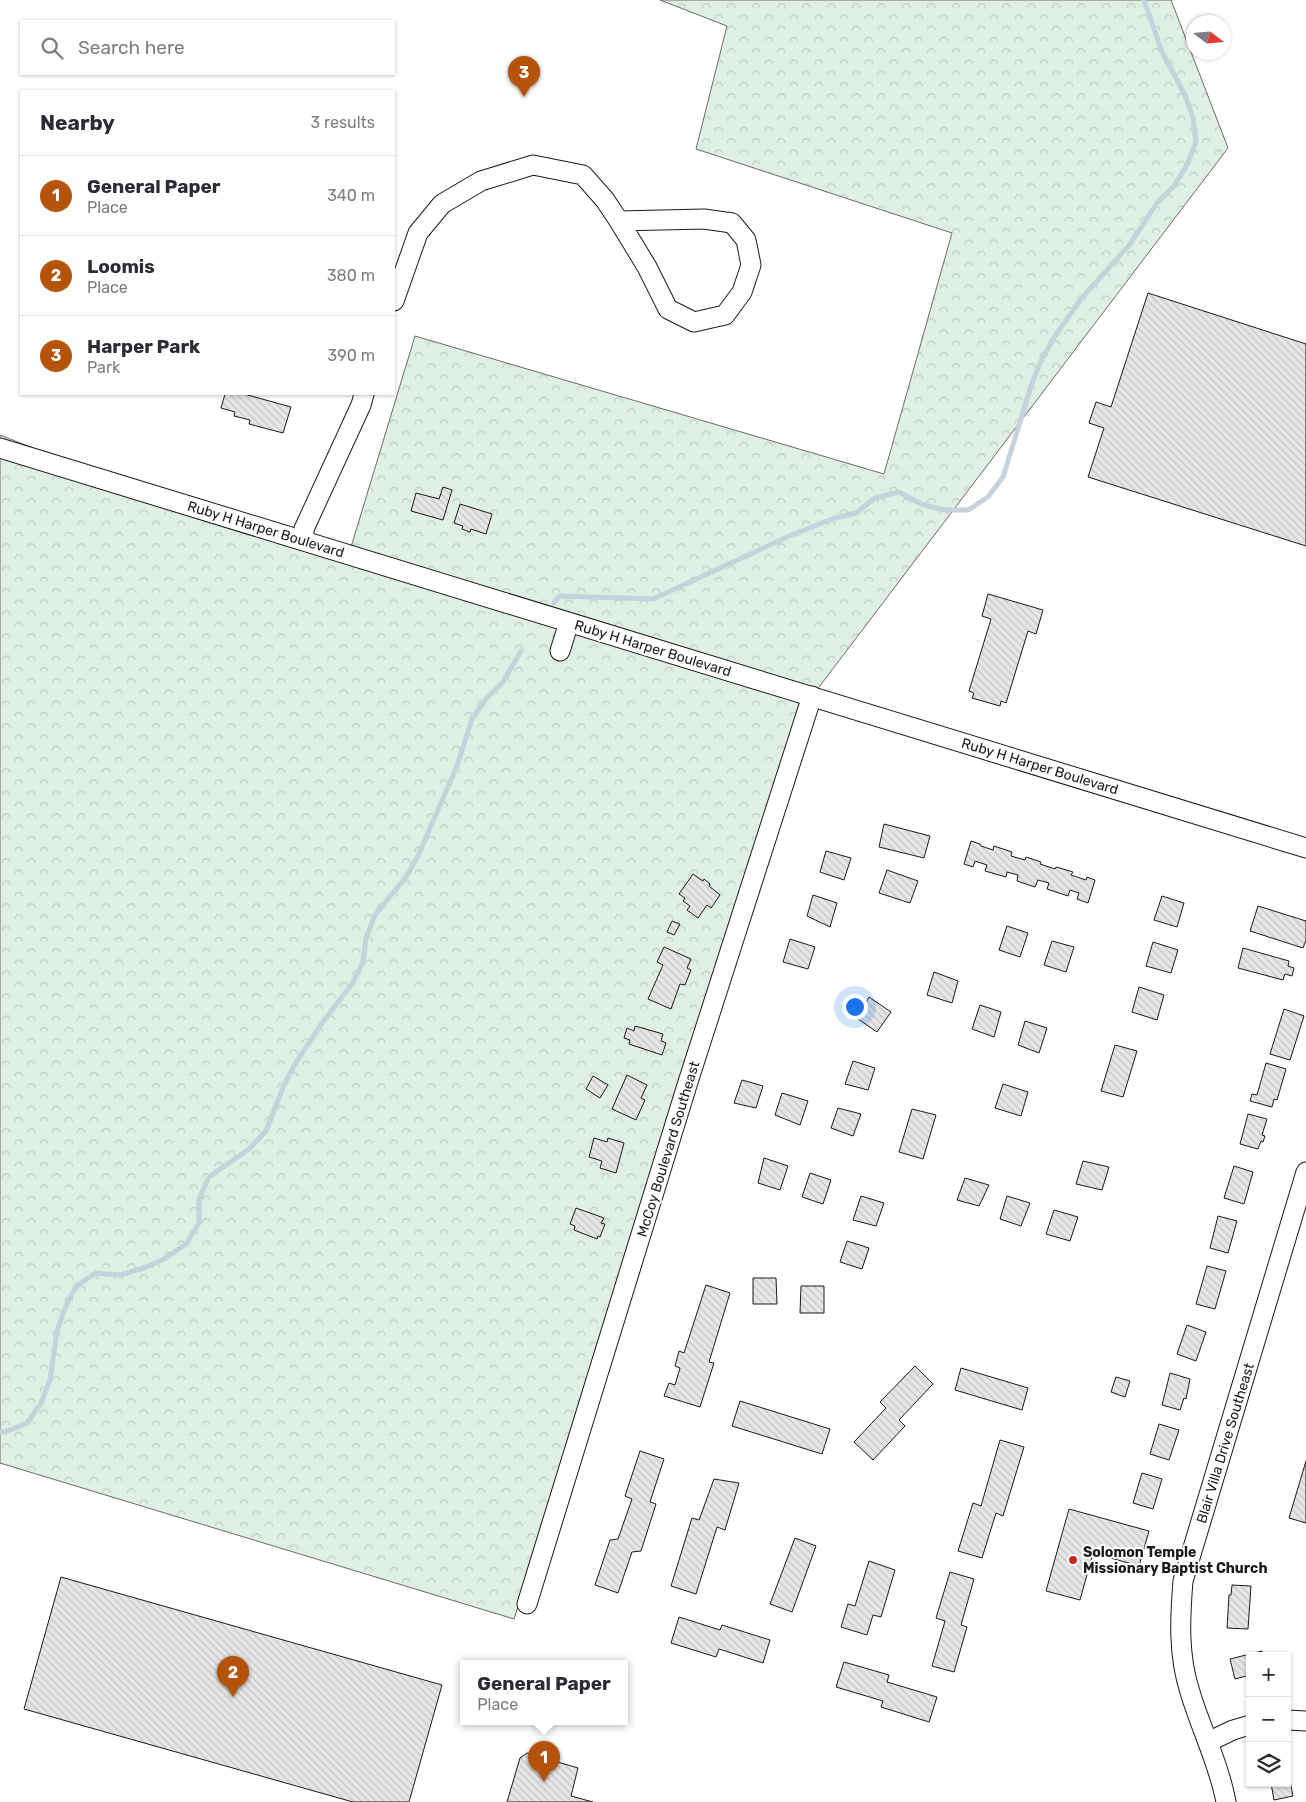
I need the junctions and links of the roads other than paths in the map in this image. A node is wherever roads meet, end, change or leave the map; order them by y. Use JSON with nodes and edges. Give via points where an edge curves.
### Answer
{"nodes":[{"id":1,"x":619,"y":221,"type":"junction"},
{"id":2,"x":395,"y":297,"type":"edge"},
{"id":3,"x":364,"y":395,"type":"edge"},
{"id":4,"x":0,"y":448,"type":"edge"},
{"id":5,"x":304,"y":540,"type":"junction"},
{"id":6,"x":569,"y":622,"type":"junction"},
{"id":7,"x":560,"y":651,"type":"dead end"},
{"id":8,"x":812,"y":696,"type":"junction"},
{"id":9,"x":1306,"y":848,"type":"edge"},
{"id":10,"x":1306,"y":1172,"type":"edge"},
{"id":11,"x":527,"y":1604,"type":"dead end"},
{"id":12,"x":1291,"y":1720,"type":"edge"},
{"id":13,"x":1306,"y":1721,"type":"edge"},
{"id":14,"x":1246,"y":1726,"type":"edge"},
{"id":15,"x":1208,"y":1742,"type":"junction"},
{"id":16,"x":1226,"y":1802,"type":"edge"}],
"edges":[{"from":1,"to":1,"type":"street","via":[[668,308],[694,322],[725,315],[742,292],[751,265],[746,240],[732,222],[704,219]]},
{"from":1,"to":2,"type":"street","via":[[606,200],[583,176],[533,165],[481,181],[442,204],[418,233]]},
{"from":3,"to":5,"type":"street","via":[[304,529]]},
{"from":4,"to":5,"type":"street","name":"Ruby H Harper Boulevard"},
{"from":5,"to":6,"type":"street","name":"Ruby H Harper Boulevard"},
{"from":6,"to":7,"type":"street"},
{"from":6,"to":8,"type":"street","name":"Ruby H Harper Boulevard"},
{"from":8,"to":9,"type":"street","name":"Ruby H Harper Boulevard"},
{"from":8,"to":11,"type":"street","name":"McCoy Boulevard Southeast","via":[[685,1092]]},
{"from":10,"to":15,"type":"street","name":"Blair Villa Drive Southeast","via":[[1183,1581],[1179,1622],[1182,1659],[1189,1691]]},
{"from":12,"to":13,"type":"street"},
{"from":14,"to":15,"type":"street"},
{"from":15,"to":16,"type":"street","name":"Blair Villa Drive Southeast"}]}
